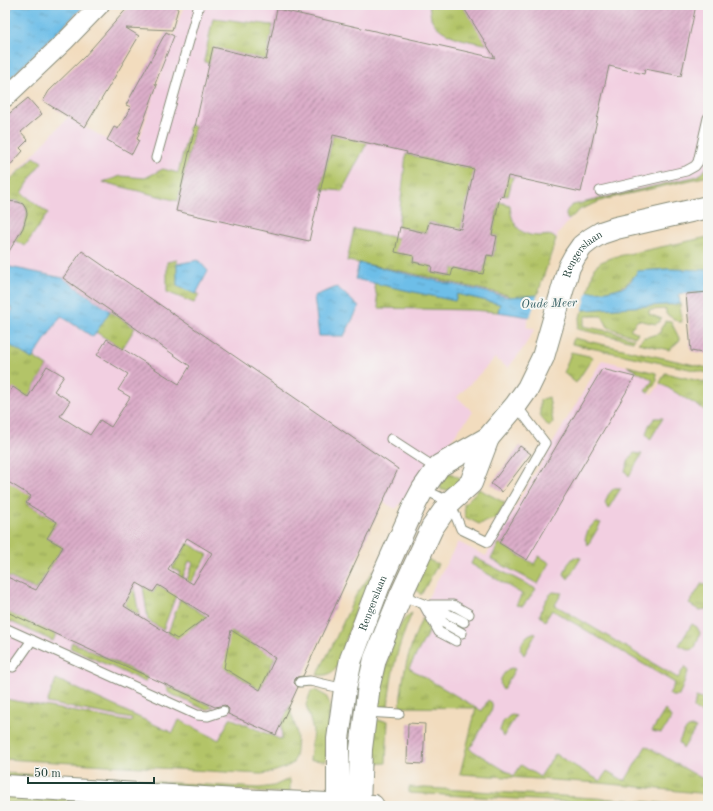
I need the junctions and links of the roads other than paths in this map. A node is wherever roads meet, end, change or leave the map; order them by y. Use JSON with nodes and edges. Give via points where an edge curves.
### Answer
{"nodes":[{"id":1,"x":100,"y":5,"type":"edge"},
{"id":2,"x":199,"y":5,"type":"edge"},
{"id":3,"x":5,"y":98,"type":"edge"},
{"id":4,"x":708,"y":118,"type":"edge"},
{"id":5,"x":156,"y":158,"type":"dead end"},
{"id":6,"x":600,"y":191,"type":"dead end"},
{"id":7,"x":708,"y":207,"type":"edge"},
{"id":8,"x":516,"y":405,"type":"junction"},
{"id":9,"x":488,"y":438,"type":"junction"},
{"id":10,"x":391,"y":439,"type":"dead end"},
{"id":11,"x":437,"y":470,"type":"junction"},
{"id":12,"x":423,"y":489,"type":"junction"},
{"id":13,"x":450,"y":502,"type":"junction"},
{"id":14,"x":379,"y":585,"type":"junction"},
{"id":15,"x":401,"y":595,"type":"junction"},
{"id":16,"x":424,"y":605,"type":"junction"},
{"id":17,"x":469,"y":614,"type":"dead end"},
{"id":18,"x":464,"y":622,"type":"dead end"},
{"id":19,"x":5,"y":628,"type":"edge"},
{"id":20,"x":462,"y":633,"type":"dead end"},
{"id":21,"x":32,"y":640,"type":"junction"},
{"id":22,"x":456,"y":641,"type":"dead end"},
{"id":23,"x":13,"y":666,"type":"dead end"},
{"id":24,"x":300,"y":682,"type":"dead end"},
{"id":25,"x":345,"y":689,"type":"junction"},
{"id":26,"x":223,"y":711,"type":"dead end"},
{"id":27,"x":366,"y":712,"type":"junction"},
{"id":28,"x":400,"y":714,"type":"dead end"},
{"id":29,"x":5,"y":786,"type":"edge"},
{"id":30,"x":338,"y":805,"type":"edge"},
{"id":31,"x":364,"y":806,"type":"edge"}],
"edges":[{"from":1,"to":3,"type":"street"},
{"from":2,"to":5,"type":"lane"},
{"from":4,"to":6,"type":"lane","via":[[698,162],[691,168]]},
{"from":7,"to":8,"type":"street","name":"Rengerslaan","via":[[616,228],[582,246],[569,267],[543,357],[528,388]]},
{"from":8,"to":9,"type":"street","name":"Rengerslaan"},
{"from":8,"to":13,"type":"lane","via":[[545,443],[488,542],[461,529]]},
{"from":9,"to":11,"type":"street","name":"Rengerslaan","via":[[439,466]]},
{"from":9,"to":13,"type":"street","name":"Rengerslaan","via":[[471,483]]},
{"from":10,"to":11,"type":"lane"},
{"from":11,"to":12,"type":"street","name":"Rengerslaan"},
{"from":12,"to":13,"type":"lane"},
{"from":12,"to":14,"type":"street","name":"Rengerslaan"},
{"from":13,"to":15,"type":"street","name":"Rengerslaan","via":[[432,528]]},
{"from":14,"to":15,"type":"street"},
{"from":14,"to":25,"type":"street","name":"Rengerslaan","via":[[351,659]]},
{"from":15,"to":16,"type":"lane"},
{"from":15,"to":27,"type":"street","name":"Rengerslaan","via":[[375,659]]},
{"from":16,"to":17,"type":"lane","via":[[453,605]]},
{"from":16,"to":18,"type":"lane"},
{"from":16,"to":20,"type":"lane","via":[[444,623]]},
{"from":16,"to":22,"type":"lane","via":[[439,632]]},
{"from":19,"to":21,"type":"lane"},
{"from":21,"to":23,"type":"lane"},
{"from":21,"to":26,"type":"lane","via":[[197,715],[208,716]]},
{"from":24,"to":25,"type":"lane","via":[[310,681]]},
{"from":25,"to":30,"type":"street","name":"Rengerslaan","via":[[338,739]]},
{"from":27,"to":28,"type":"lane"},
{"from":27,"to":31,"type":"street","name":"Rengerslaan","via":[[361,749]]},
{"from":29,"to":30,"type":"street"},
{"from":30,"to":31,"type":"street"}]}
